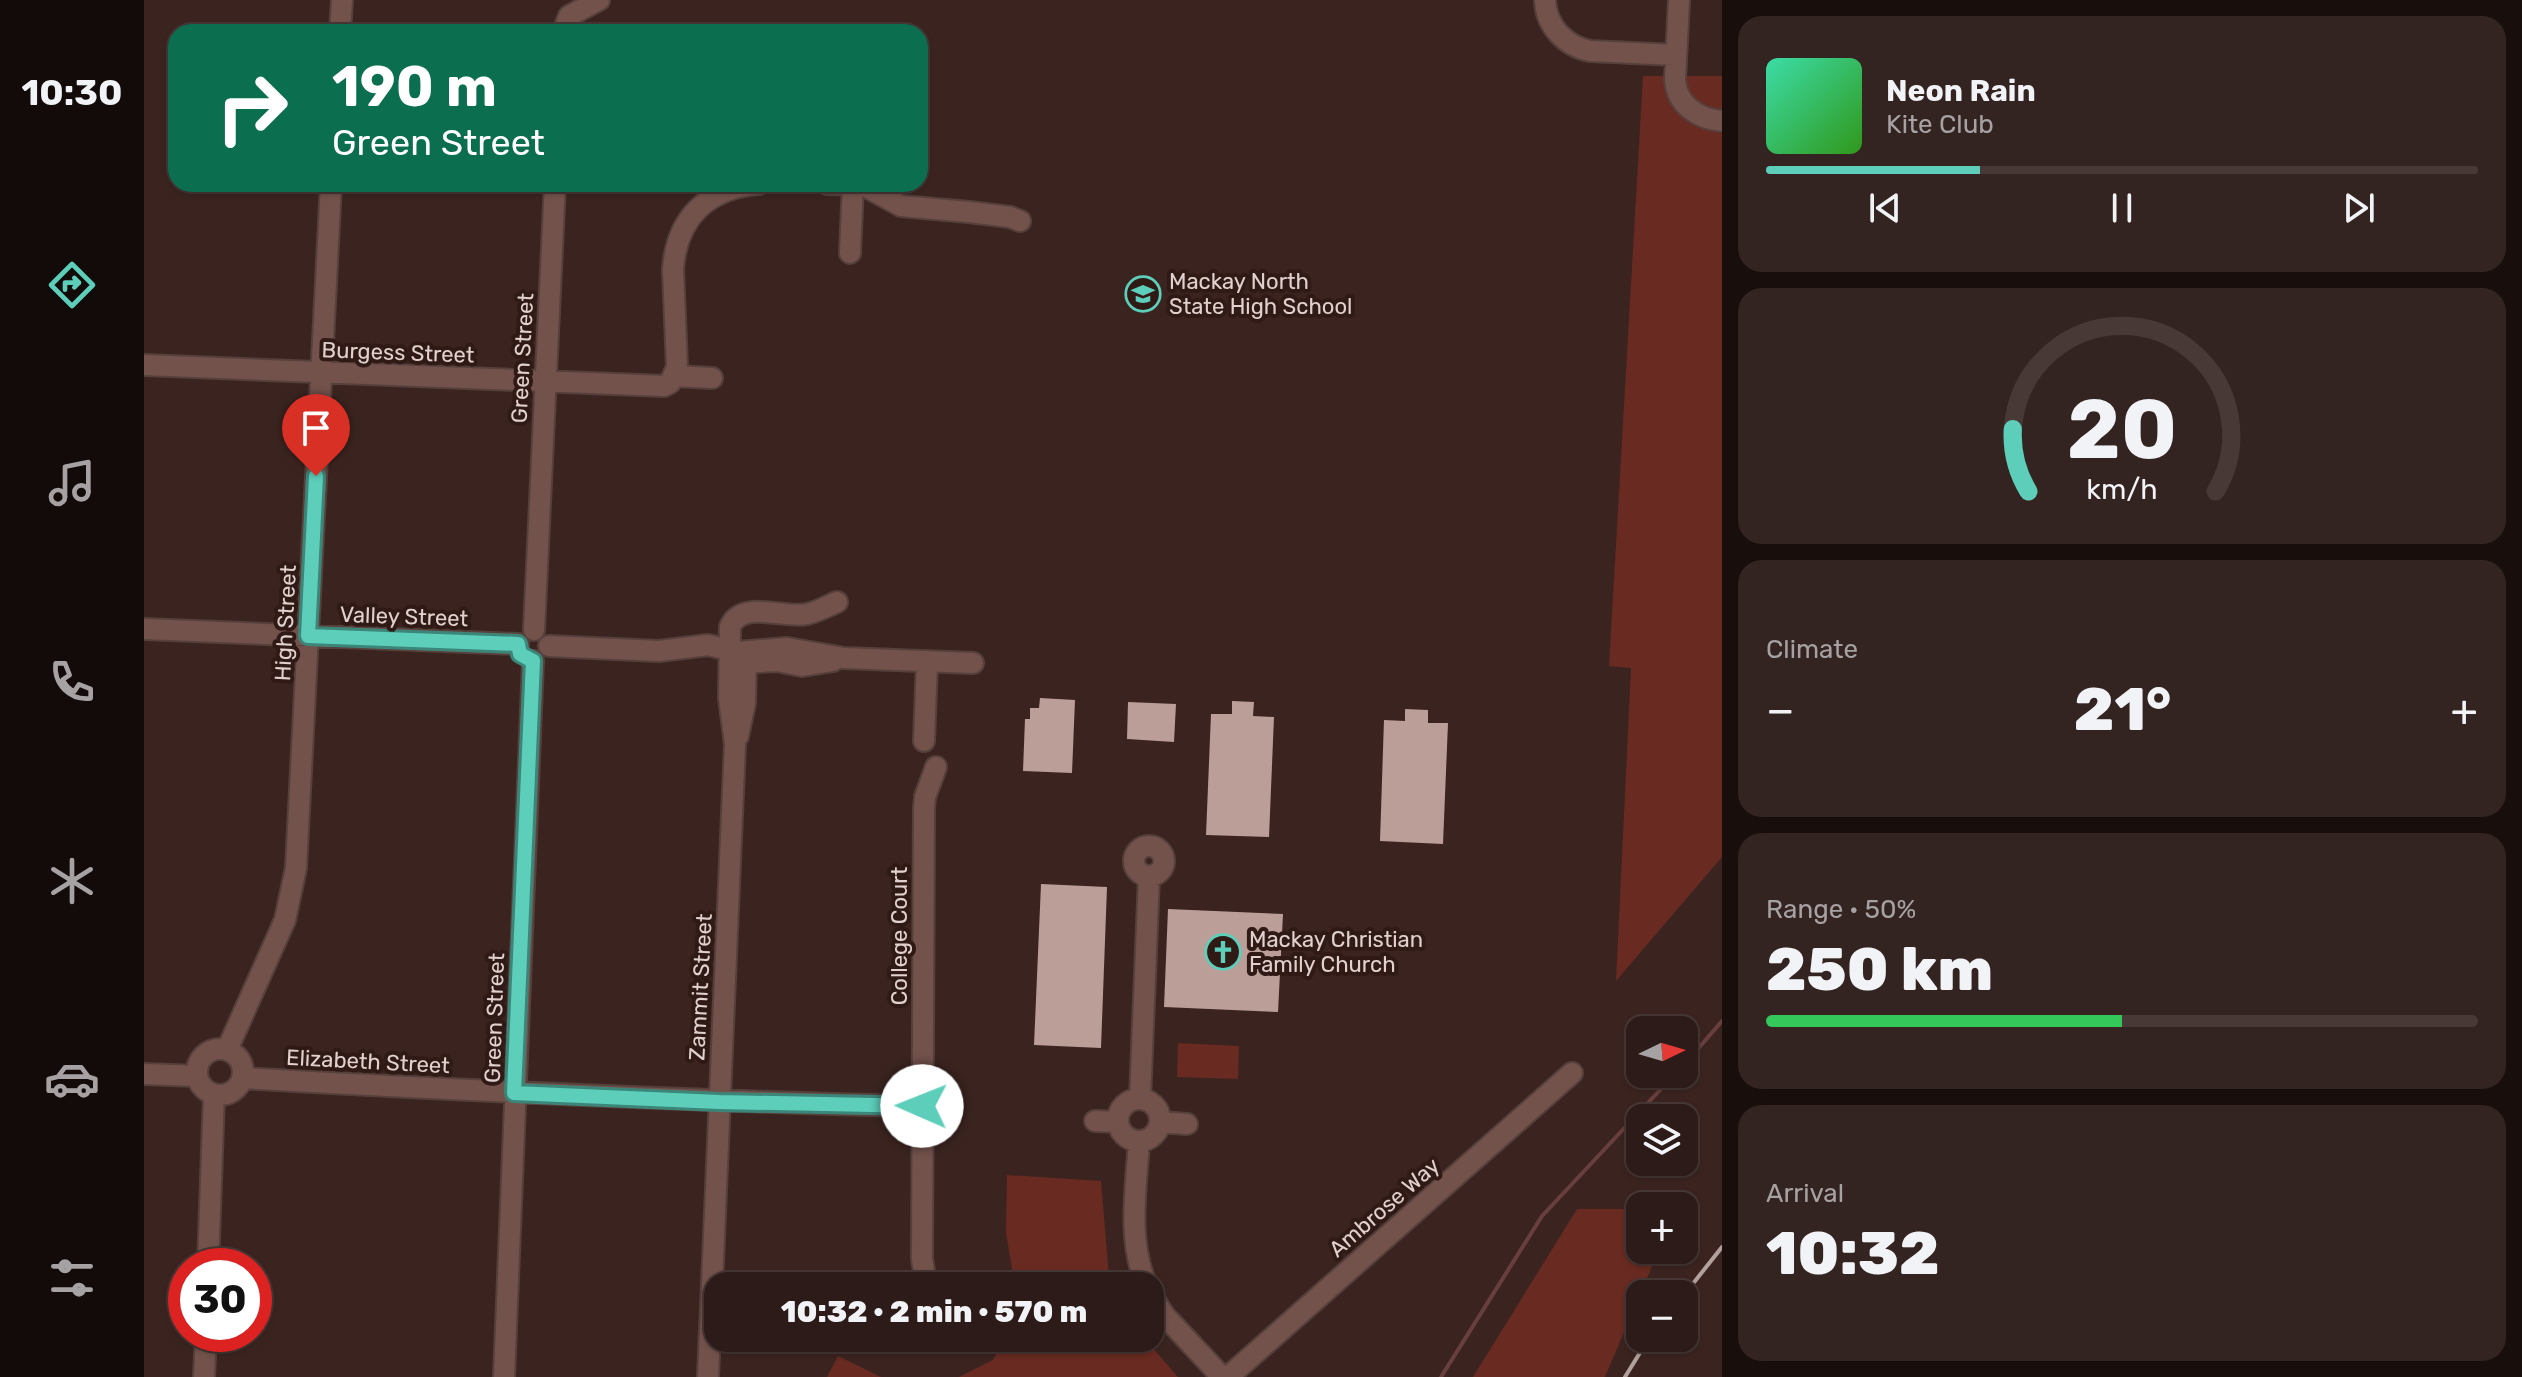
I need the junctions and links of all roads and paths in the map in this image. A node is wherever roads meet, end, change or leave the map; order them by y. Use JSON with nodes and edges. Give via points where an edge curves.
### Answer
{"nodes":[{"id":1,"x":342,"y":0,"type":"edge"},
{"id":2,"x":599,"y":0,"type":"edge"},
{"id":3,"x":1545,"y":0,"type":"edge"},
{"id":4,"x":1679,"y":0,"type":"edge"},
{"id":5,"x":340,"y":24,"type":"edge"},
{"id":6,"x":565,"y":24,"type":"edge"},
{"id":7,"x":1676,"y":55,"type":"junction"},
{"id":8,"x":1722,"y":121,"type":"edge"},
{"id":9,"x":331,"y":192,"type":"edge"},
{"id":10,"x":555,"y":192,"type":"edge"},
{"id":11,"x":725,"y":192,"type":"edge"},
{"id":12,"x":853,"y":192,"type":"edge"},
{"id":13,"x":878,"y":192,"type":"edge"},
{"id":14,"x":1020,"y":221,"type":"dead end"},
{"id":15,"x":850,"y":253,"type":"dead end"},
{"id":16,"x":144,"y":365,"type":"edge"},
{"id":17,"x":321,"y":373,"type":"junction"},
{"id":18,"x":675,"y":376,"type":"junction"},
{"id":19,"x":712,"y":378,"type":"dead end"},
{"id":20,"x":545,"y":382,"type":"junction"},
{"id":21,"x":837,"y":602,"type":"dead end"},
{"id":22,"x":144,"y":629,"type":"edge"},
{"id":23,"x":534,"y":630,"type":"junction"},
{"id":24,"x":308,"y":636,"type":"junction"},
{"id":25,"x":518,"y":644,"type":"junction"},
{"id":26,"x":549,"y":646,"type":"junction"},
{"id":27,"x":738,"y":657,"type":"junction"},
{"id":28,"x":533,"y":661,"type":"junction"},
{"id":29,"x":927,"y":661,"type":"junction"},
{"id":30,"x":973,"y":663,"type":"dead end"},
{"id":31,"x":924,"y":741,"type":"dead end"},
{"id":32,"x":936,"y":767,"type":"dead end"},
{"id":33,"x":1149,"y":876,"type":"dead end"},
{"id":34,"x":227,"y":1050,"type":"junction"},
{"id":35,"x":1572,"y":1073,"type":"dead end"},
{"id":36,"x":144,"y":1074,"type":"edge"},
{"id":37,"x":197,"y":1076,"type":"junction"},
{"id":38,"x":242,"y":1078,"type":"junction"},
{"id":39,"x":514,"y":1093,"type":"junction"},
{"id":40,"x":214,"y":1094,"type":"junction"},
{"id":41,"x":1140,"y":1099,"type":"junction"},
{"id":42,"x":719,"y":1102,"type":"junction"},
{"id":43,"x":922,"y":1106,"type":"junction"},
{"id":44,"x":1095,"y":1121,"type":"dead end"},
{"id":45,"x":1118,"y":1122,"type":"junction"},
{"id":46,"x":1160,"y":1122,"type":"junction"},
{"id":47,"x":1187,"y":1124,"type":"dead end"},
{"id":48,"x":1139,"y":1142,"type":"junction"},
{"id":49,"x":209,"y":1248,"type":"edge"},
{"id":50,"x":924,"y":1272,"type":"edge"},
{"id":51,"x":1142,"y":1272,"type":"edge"},
{"id":52,"x":1164,"y":1315,"type":"edge"},
{"id":53,"x":205,"y":1352,"type":"edge"},
{"id":54,"x":204,"y":1377,"type":"edge"},
{"id":55,"x":504,"y":1377,"type":"edge"},
{"id":56,"x":708,"y":1377,"type":"edge"},
{"id":57,"x":1222,"y":1377,"type":"edge"},
{"id":58,"x":1228,"y":1377,"type":"edge"}],
"edges":[{"from":1,"to":5,"type":"street"},
{"from":2,"to":6,"type":"street","via":[[569,16]]},
{"from":3,"to":7,"type":"street","via":[[1555,29],[1582,49]]},
{"from":4,"to":7,"type":"street"},
{"from":7,"to":8,"type":"street","via":[[1678,94],[1702,117]]},
{"from":9,"to":17,"type":"street","name":"High Street"},
{"from":10,"to":20,"type":"street","name":"Green Street"},
{"from":11,"to":18,"type":"street","via":[[694,213],[674,254]]},
{"from":12,"to":15,"type":"street"},
{"from":13,"to":14,"type":"street","via":[[901,206]]},
{"from":16,"to":17,"type":"street","name":"Burgess Street"},
{"from":17,"to":20,"type":"street","name":"Burgess Street"},
{"from":17,"to":24,"type":"street","name":"High Street"},
{"from":18,"to":19,"type":"street"},
{"from":18,"to":20,"type":"street","name":"Burgess Street","via":[[664,386]]},
{"from":20,"to":23,"type":"street","name":"Green Street"},
{"from":21,"to":27,"type":"street","name":"Zammit Street","via":[[807,615],[743,614],[731,624]]},
{"from":22,"to":24,"type":"street","name":"Valley Street"},
{"from":23,"to":25,"type":"street","via":[[521,636]]},
{"from":23,"to":26,"type":"street"},
{"from":24,"to":25,"type":"street","name":"Valley Street"},
{"from":24,"to":34,"type":"street","name":"High Street","via":[[292,894]]},
{"from":25,"to":28,"type":"street","via":[[520,654]]},
{"from":26,"to":27,"type":"street","via":[[659,651],[712,645]]},
{"from":26,"to":28,"type":"street","via":[[542,659]]},
{"from":27,"to":29,"type":"street","via":[[802,666],[844,658]]},
{"from":27,"to":42,"type":"street","name":"Zammit Street","via":[[744,711],[735,744]]},
{"from":28,"to":39,"type":"street","name":"Green Street"},
{"from":29,"to":30,"type":"street"},
{"from":29,"to":31,"type":"street"},
{"from":32,"to":43,"type":"street","name":"College Court","via":[[924,808]]},
{"from":33,"to":41,"type":"street"},
{"from":34,"to":37,"type":"street","via":[[202,1057]]},
{"from":34,"to":38,"type":"street","via":[[239,1059]]},
{"from":35,"to":58,"type":"street","name":"Ambrose Way"},
{"from":36,"to":37,"type":"street"},
{"from":37,"to":40,"type":"street"},
{"from":38,"to":39,"type":"street","name":"Elizabeth Street"},
{"from":38,"to":40,"type":"street","via":[[229,1093]]},
{"from":39,"to":42,"type":"street","name":"Elizabeth Street"},
{"from":39,"to":55,"type":"street","name":"Green Street"},
{"from":40,"to":49,"type":"street"},
{"from":41,"to":45,"type":"street","via":[[1125,1104]]},
{"from":41,"to":46,"type":"street","via":[[1157,1108]]},
{"from":42,"to":43,"type":"street","name":"Elizabeth Street"},
{"from":42,"to":56,"type":"street","name":"Zammit Street"},
{"from":43,"to":50,"type":"street","name":"College Court"},
{"from":44,"to":45,"type":"street"},
{"from":45,"to":48,"type":"street","via":[[1124,1136]]},
{"from":46,"to":47,"type":"street"},
{"from":46,"to":48,"type":"street","via":[[1153,1136]]},
{"from":48,"to":51,"type":"street","via":[[1135,1240]]},
{"from":52,"to":57,"type":"street"},
{"from":53,"to":54,"type":"street"}]}
